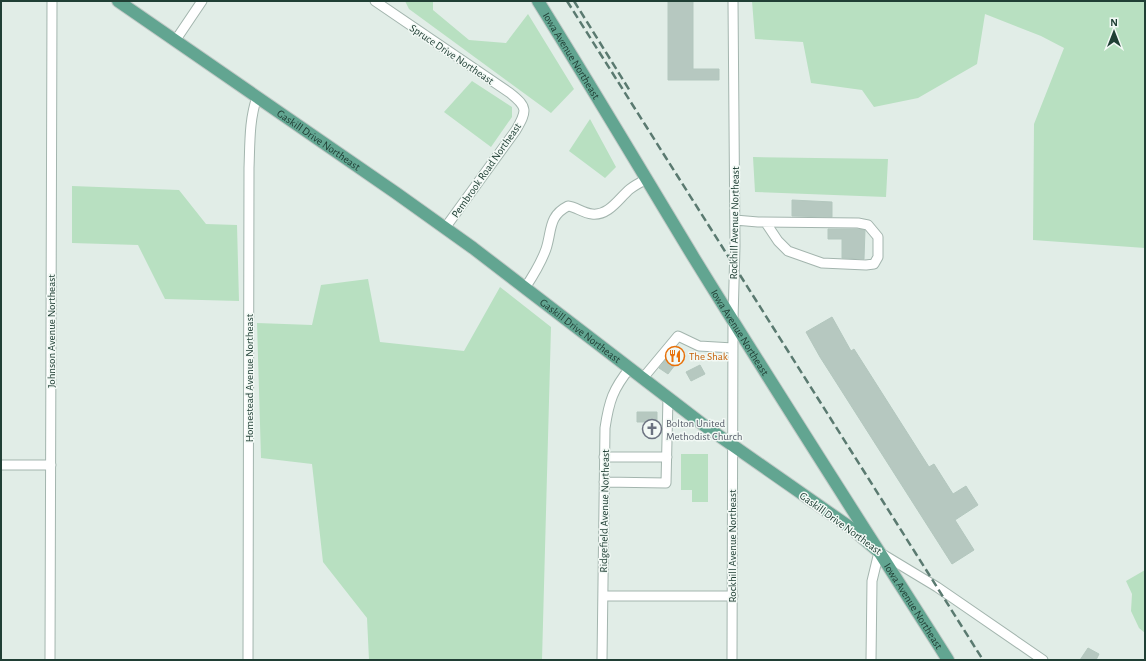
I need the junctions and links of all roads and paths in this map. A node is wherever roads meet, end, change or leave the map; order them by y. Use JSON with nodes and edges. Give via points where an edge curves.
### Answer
{"nodes":[{"id":1,"x":52,"y":1,"type":"edge"},
{"id":2,"x":118,"y":1,"type":"edge"},
{"id":3,"x":202,"y":1,"type":"edge"},
{"id":4,"x":375,"y":1,"type":"edge"},
{"id":5,"x":538,"y":1,"type":"edge"},
{"id":6,"x":733,"y":1,"type":"edge"},
{"id":7,"x":175,"y":41,"type":"junction"},
{"id":8,"x":257,"y":97,"type":"junction"},
{"id":9,"x":525,"y":111,"type":"joint"},
{"id":10,"x":647,"y":179,"type":"junction"},
{"id":11,"x":735,"y":220,"type":"junction"},
{"id":12,"x":766,"y":222,"type":"junction"},
{"id":13,"x":445,"y":228,"type":"junction"},
{"id":14,"x":525,"y":288,"type":"junction"},
{"id":15,"x":732,"y":320,"type":"junction"},
{"id":16,"x":733,"y":348,"type":"junction"},
{"id":17,"x":630,"y":368,"type":"junction"},
{"id":18,"x":643,"y":378,"type":"junction"},
{"id":19,"x":668,"y":398,"type":"junction"},
{"id":20,"x":732,"y":445,"type":"junction"},
{"id":21,"x":604,"y":456,"type":"junction"},
{"id":22,"x":667,"y":456,"type":"junction"},
{"id":23,"x":1,"y":465,"type":"edge"},
{"id":24,"x":51,"y":465,"type":"junction"},
{"id":25,"x":604,"y":482,"type":"junction"},
{"id":26,"x":878,"y":552,"type":"junction"},
{"id":27,"x":603,"y":596,"type":"junction"},
{"id":28,"x":733,"y":596,"type":"junction"},
{"id":29,"x":50,"y":660,"type":"edge"},
{"id":30,"x":248,"y":660,"type":"edge"},
{"id":31,"x":602,"y":660,"type":"edge"},
{"id":32,"x":732,"y":660,"type":"edge"},
{"id":33,"x":871,"y":660,"type":"edge"},
{"id":34,"x":948,"y":660,"type":"edge"},
{"id":35,"x":1043,"y":660,"type":"edge"}],
"edges":[{"from":1,"to":24,"type":"street","name":"Johnson Avenue Northeast"},
{"from":2,"to":7,"type":"main road","name":"Gaskill Drive Northeast"},
{"from":3,"to":7,"type":"street"},
{"from":4,"to":9,"type":"street","name":"Spruce Drive Northeast","via":[[510,93],[519,100]]},
{"from":5,"to":10,"type":"main road","name":"Iowa Avenue Northeast"},
{"from":6,"to":11,"type":"street","name":"Rockhill Avenue Northeast"},
{"from":7,"to":8,"type":"main road","name":"Gaskill Drive Northeast"},
{"from":8,"to":13,"type":"main road","name":"Gaskill Drive Northeast"},
{"from":8,"to":30,"type":"street","name":"Homestead Avenue Northeast","via":[[251,120],[249,168]]},
{"from":9,"to":13,"type":"street","name":"Pembrook Road Northeast","via":[[516,130]]},
{"from":10,"to":14,"type":"street","via":[[630,189],[602,213],[593,214],[568,206],[563,208],[555,216],[546,249]]},
{"from":10,"to":15,"type":"main road","name":"Iowa Avenue Northeast"},
{"from":11,"to":12,"type":"street"},
{"from":11,"to":15,"type":"street","name":"Rockhill Avenue Northeast"},
{"from":12,"to":12,"type":"street","via":[[868,225],[878,237],[878,257],[874,264],[866,265],[822,263],[788,251]]},
{"from":13,"to":14,"type":"main road","name":"Gaskill Drive Northeast"},
{"from":14,"to":17,"type":"main road","name":"Gaskill Drive Northeast"},
{"from":15,"to":16,"type":"street","name":"Rockhill Avenue Northeast"},
{"from":15,"to":26,"type":"main road","name":"Iowa Avenue Northeast"},
{"from":16,"to":18,"type":"street","via":[[699,346],[678,336]]},
{"from":16,"to":20,"type":"street","name":"Rockhill Avenue Northeast"},
{"from":17,"to":18,"type":"main road","name":"Gaskill Drive Northeast"},
{"from":17,"to":21,"type":"street","name":"Ridgefield Avenue Northeast","via":[[614,390],[608,408]]},
{"from":18,"to":19,"type":"main road","name":"Gaskill Drive Northeast"},
{"from":19,"to":20,"type":"main road","name":"Gaskill Drive Northeast"},
{"from":19,"to":22,"type":"street"},
{"from":20,"to":26,"type":"main road","name":"Gaskill Drive Northeast","via":[[851,528]]},
{"from":20,"to":28,"type":"street","name":"Rockhill Avenue Northeast"},
{"from":21,"to":22,"type":"street"},
{"from":21,"to":25,"type":"street","name":"Ridgefield Avenue Northeast"},
{"from":22,"to":25,"type":"street","via":[[666,483]]},
{"from":23,"to":24,"type":"street"},
{"from":24,"to":29,"type":"street","name":"Johnson Avenue Northeast"},
{"from":25,"to":27,"type":"street","name":"Ridgefield Avenue Northeast"},
{"from":26,"to":33,"type":"street","via":[[872,580]]},
{"from":26,"to":34,"type":"main road","name":"Iowa Avenue Northeast"},
{"from":26,"to":35,"type":"street","name":"Gaskill Drive Northeast","via":[[937,587]]},
{"from":27,"to":28,"type":"street"},
{"from":27,"to":31,"type":"street","name":"Ridgefield Avenue Northeast"},
{"from":28,"to":32,"type":"street","name":"Rockhill Avenue Northeast"}]}
